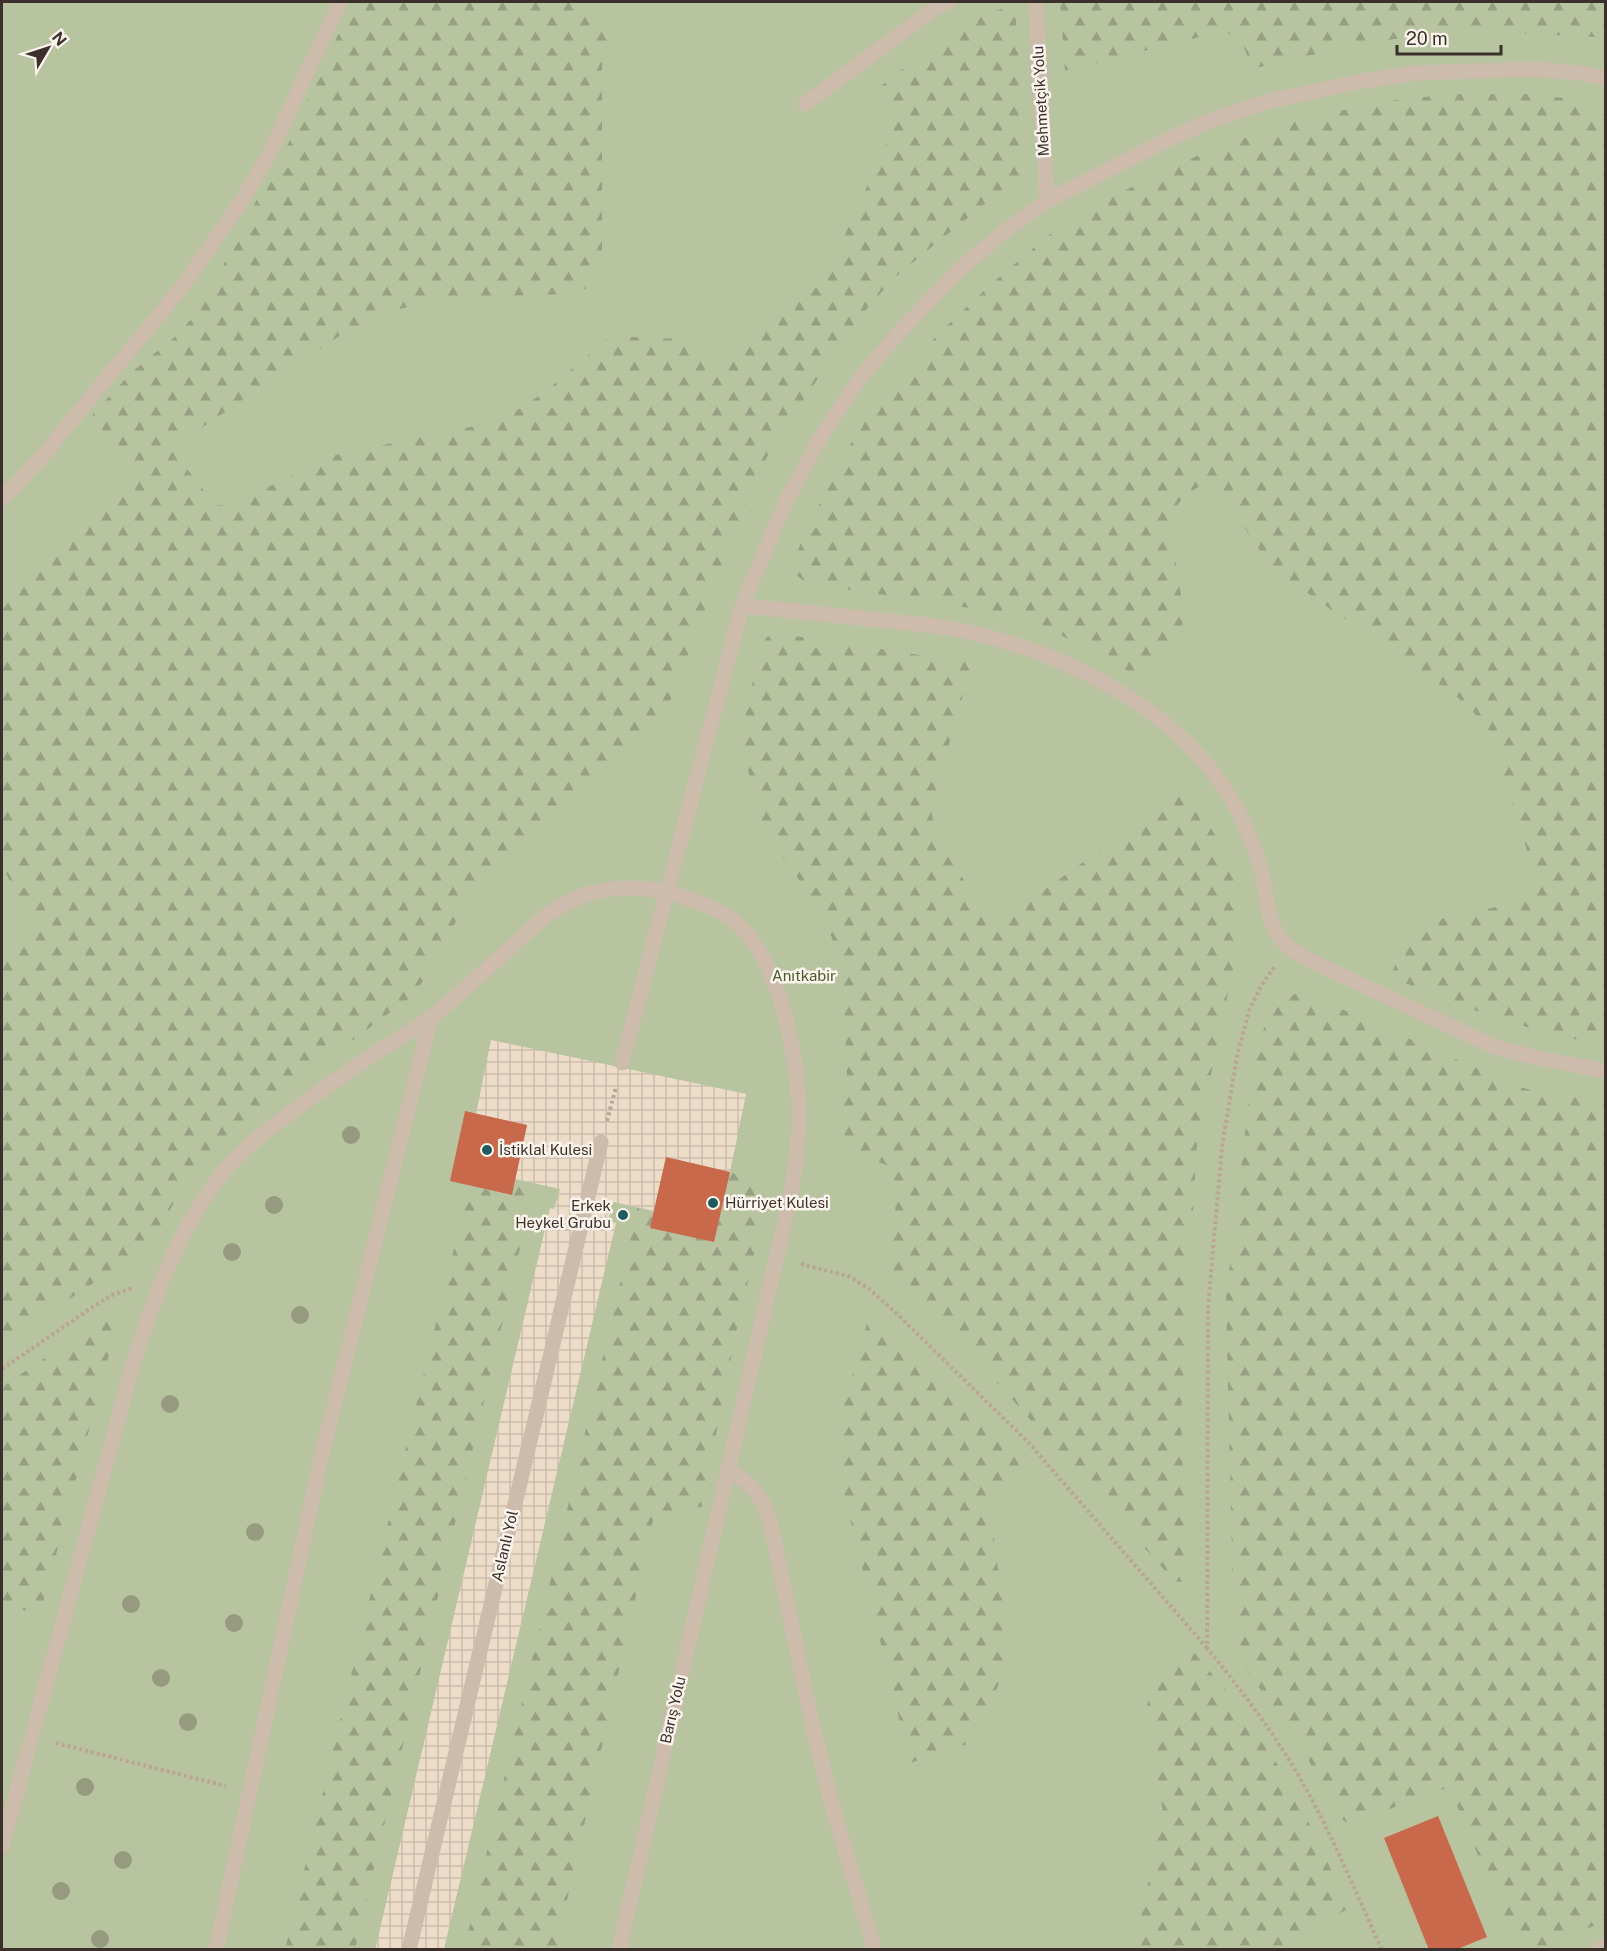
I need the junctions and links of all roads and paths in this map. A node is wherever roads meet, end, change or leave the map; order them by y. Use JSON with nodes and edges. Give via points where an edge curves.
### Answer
{"nodes":[{"id":1,"x":340,"y":2,"type":"edge"},
{"id":2,"x":949,"y":2,"type":"edge"},
{"id":3,"x":1036,"y":2,"type":"edge"},
{"id":4,"x":1605,"y":78,"type":"edge"},
{"id":5,"x":805,"y":104,"type":"dead end"},
{"id":6,"x":1047,"y":201,"type":"junction"},
{"id":7,"x":2,"y":499,"type":"edge"},
{"id":8,"x":742,"y":606,"type":"junction"},
{"id":9,"x":667,"y":892,"type":"junction"},
{"id":10,"x":1287,"y":946,"type":"junction"},
{"id":11,"x":431,"y":1018,"type":"junction"},
{"id":12,"x":622,"y":1063,"type":"joint"},
{"id":13,"x":1605,"y":1071,"type":"edge"},
{"id":14,"x":601,"y":1142,"type":"joint"},
{"id":15,"x":776,"y":1259,"type":"junction"},
{"id":16,"x":158,"y":1287,"type":"junction"},
{"id":17,"x":2,"y":1369,"type":"edge"},
{"id":18,"x":728,"y":1470,"type":"junction"},
{"id":19,"x":1207,"y":1648,"type":"junction"},
{"id":20,"x":31,"y":1737,"type":"junction"},
{"id":21,"x":250,"y":1792,"type":"junction"},
{"id":22,"x":2,"y":1845,"type":"edge"},
{"id":23,"x":1605,"y":1946,"type":"edge"},
{"id":24,"x":216,"y":1950,"type":"edge"},
{"id":25,"x":410,"y":1950,"type":"edge"},
{"id":26,"x":619,"y":1950,"type":"edge"},
{"id":27,"x":875,"y":1950,"type":"edge"},
{"id":28,"x":1382,"y":1950,"type":"edge"},
{"id":29,"x":1598,"y":1950,"type":"edge"}],
"edges":[{"from":1,"to":7,"type":"street","via":[[268,156],[243,199],[182,287],[40,459]]},
{"from":2,"to":5,"type":"street","via":[[938,6]]},
{"from":3,"to":6,"type":"street","name":"Mehmetçik Yolu"},
{"from":4,"to":6,"type":"street","via":[[1535,69],[1428,72],[1362,81],[1217,118]]},
{"from":6,"to":8,"type":"street","via":[[959,270],[861,377],[822,435],[785,502]]},
{"from":8,"to":9,"type":"street"},
{"from":8,"to":10,"type":"street","via":[[976,633],[1037,652],[1103,682],[1176,732],[1221,784],[1252,842],[1274,929]]},
{"from":9,"to":11,"type":"street","name":"Barış Yolu","via":[[600,890],[574,899],[546,916]]},
{"from":9,"to":12,"type":"street"},
{"from":9,"to":15,"type":"street","name":"Barış Yolu","via":[[703,903],[736,922],[758,948],[779,995],[794,1063],[799,1118],[792,1189]]},
{"from":10,"to":13,"type":"street","via":[[1319,965],[1495,1047]]},
{"from":10,"to":19,"type":"path","via":[[1249,1011],[1237,1056],[1222,1147],[1208,1308]]},
{"from":11,"to":16,"type":"street","name":"Barış Yolu","via":[[345,1072],[256,1138],[205,1197]]},
{"from":11,"to":21,"type":"street","via":[[321,1458]]},
{"from":12,"to":14,"type":"path"},
{"from":14,"to":25,"type":"street","name":"Aslanlı Yol"},
{"from":15,"to":18,"type":"street","name":"Barış Yolu"},
{"from":15,"to":19,"type":"path","via":[[827,1269],[868,1288],[1028,1442]]},
{"from":16,"to":17,"type":"path","via":[[129,1288],[112,1295]]},
{"from":16,"to":20,"type":"street","name":"Barış Yolu","via":[[135,1357]]},
{"from":18,"to":26,"type":"street","name":"Barış Yolu"},
{"from":18,"to":27,"type":"street","via":[[755,1489],[770,1520],[833,1809]]},
{"from":19,"to":28,"type":"path","via":[[1246,1697],[1305,1787]]},
{"from":20,"to":21,"type":"path"},
{"from":20,"to":22,"type":"street","name":"Barış Yolu"},
{"from":21,"to":24,"type":"street"},
{"from":23,"to":29,"type":"street"}]}
